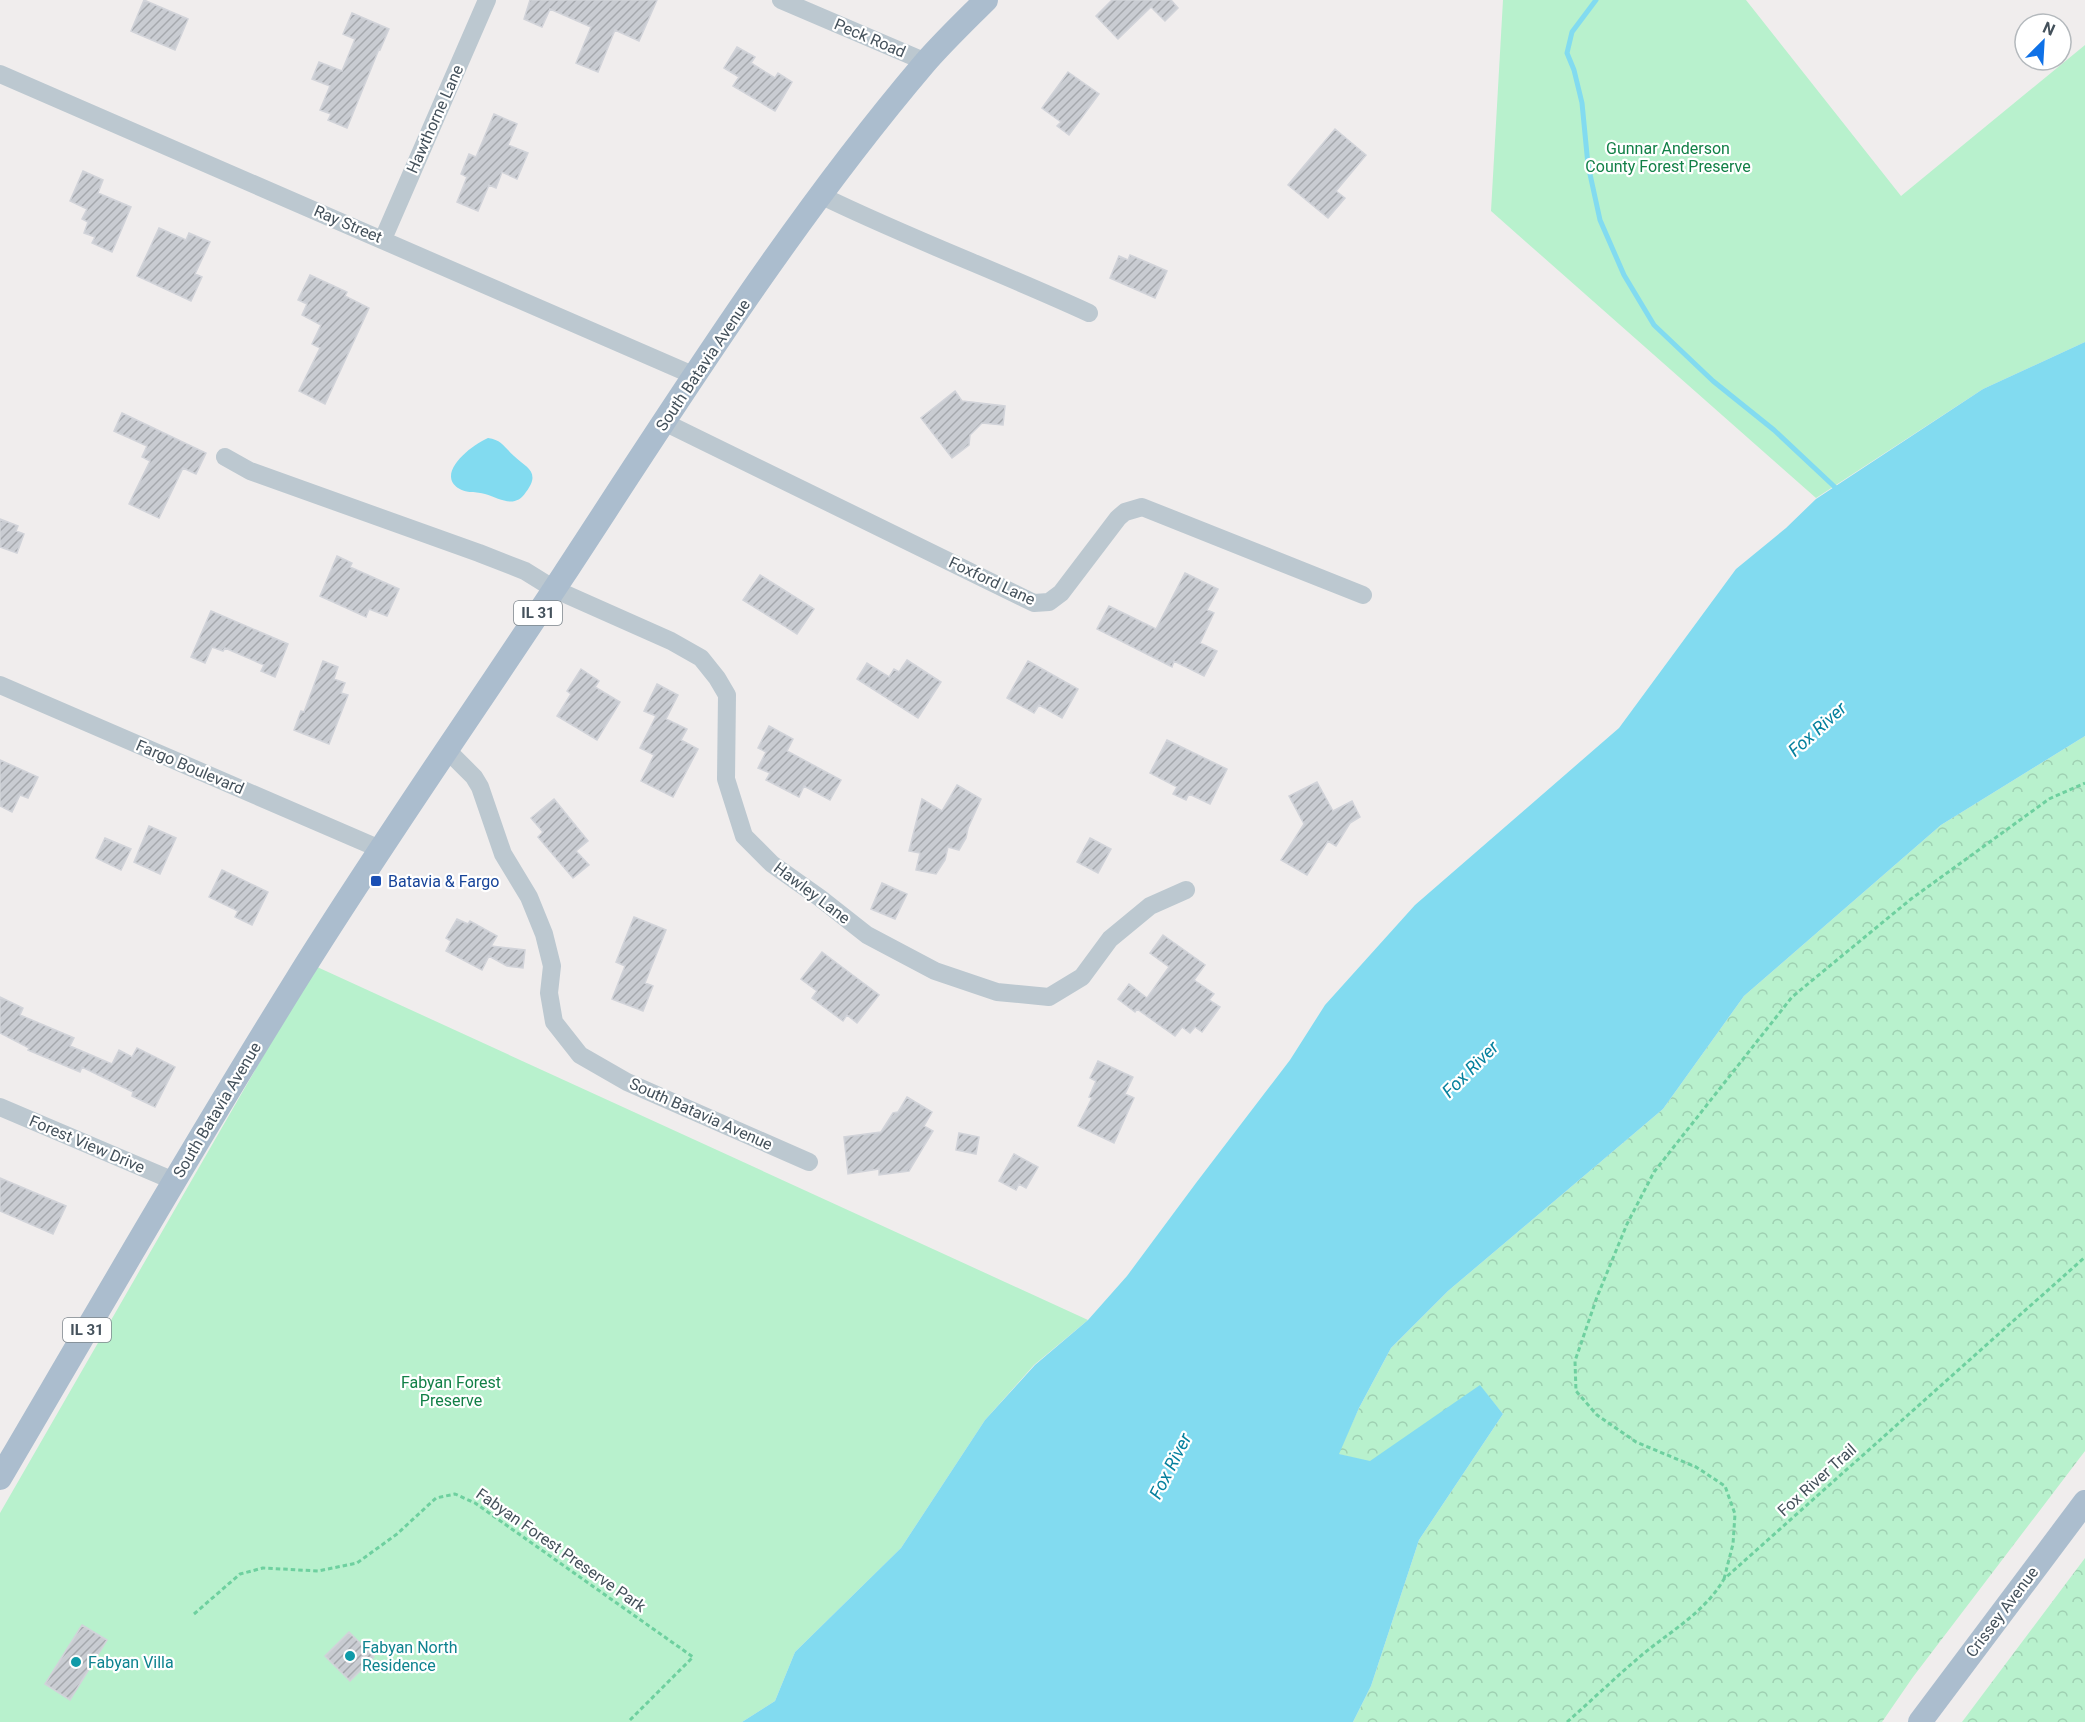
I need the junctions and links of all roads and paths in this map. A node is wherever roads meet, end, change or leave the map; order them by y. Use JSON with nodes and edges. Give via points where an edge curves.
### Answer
{"nodes":[{"id":1,"x":487,"y":0,"type":"edge"},
{"id":2,"x":781,"y":0,"type":"edge"},
{"id":3,"x":986,"y":0,"type":"edge"},
{"id":4,"x":926,"y":62,"type":"junction"},
{"id":5,"x":0,"y":74,"type":"edge"},
{"id":6,"x":820,"y":195,"type":"junction"},
{"id":7,"x":383,"y":239,"type":"junction"},
{"id":8,"x":1089,"y":313,"type":"dead end"},
{"id":9,"x":695,"y":376,"type":"junction"},
{"id":10,"x":664,"y":422,"type":"junction"},
{"id":11,"x":225,"y":457,"type":"dead end"},
{"id":12,"x":554,"y":589,"type":"junction"},
{"id":13,"x":1363,"y":595,"type":"dead end"},
{"id":14,"x":0,"y":685,"type":"edge"},
{"id":15,"x":446,"y":749,"type":"junction"},
{"id":16,"x":2085,"y":783,"type":"edge"},
{"id":17,"x":380,"y":849,"type":"junction"},
{"id":18,"x":1186,"y":890,"type":"dead end"},
{"id":19,"x":0,"y":1107,"type":"edge"},
{"id":20,"x":809,"y":1162,"type":"dead end"},
{"id":21,"x":174,"y":1181,"type":"junction"},
{"id":22,"x":2085,"y":1257,"type":"edge"},
{"id":23,"x":0,"y":1478,"type":"edge"},
{"id":24,"x":2085,"y":1502,"type":"edge"},
{"id":25,"x":1724,"y":1579,"type":"junction"},
{"id":26,"x":194,"y":1614,"type":"dead end"},
{"id":27,"x":628,"y":1722,"type":"edge"},
{"id":28,"x":1567,"y":1722,"type":"edge"},
{"id":29,"x":1920,"y":1722,"type":"edge"}],
"edges":[{"from":1,"to":7,"type":"street","name":"Hawthorne Lane"},
{"from":2,"to":4,"type":"street","name":"Peck Road"},
{"from":3,"to":4,"type":"main road","name":"South Batavia Avenue","number":"IL 31"},
{"from":4,"to":6,"type":"main road","name":"South Batavia Avenue","number":"IL 31"},
{"from":5,"to":7,"type":"street","name":"Ray Street"},
{"from":6,"to":8,"type":"street"},
{"from":6,"to":9,"type":"main road","name":"South Batavia Avenue","number":"IL 31"},
{"from":7,"to":9,"type":"street","name":"Ray Street"},
{"from":9,"to":10,"type":"main road","name":"South Batavia Avenue","number":"IL 31"},
{"from":10,"to":12,"type":"main road","name":"South Batavia Avenue","number":"IL 31"},
{"from":10,"to":13,"type":"street","name":"Foxford Lane","via":[[1034,603],[1049,602],[1061,593],[1118,518],[1135,507]]},
{"from":11,"to":12,"type":"street","name":"Hawley Lane","via":[[250,471],[516,567]]},
{"from":12,"to":15,"type":"main road","name":"South Batavia Avenue","number":"IL 31"},
{"from":12,"to":18,"type":"street","name":"Hawley Lane","via":[[701,658],[727,695],[726,779],[744,836],[772,864],[867,935],[935,971],[997,992],[1049,997],[1082,977],[1110,939],[1150,906]]},
{"from":14,"to":17,"type":"street","name":"Fargo Boulevard"},
{"from":15,"to":17,"type":"main road","name":"South Batavia Avenue","number":"IL 31"},
{"from":15,"to":20,"type":"street","name":"South Batavia Avenue","via":[[480,787],[503,854],[529,897],[552,966],[549,993],[554,1022],[580,1055],[627,1082]]},
{"from":16,"to":25,"type":"path","via":[[2049,799],[1911,899],[1792,997],[1653,1172],[1627,1224],[1575,1361],[1576,1391],[1597,1415],[1636,1442],[1696,1467],[1725,1486],[1735,1514],[1733,1544]]},
{"from":17,"to":21,"type":"main road","name":"South Batavia Avenue","number":"IL 31"},
{"from":19,"to":21,"type":"street","name":"Forest View Drive"},
{"from":21,"to":23,"type":"main road","name":"South Batavia Avenue","number":"IL 31"},
{"from":22,"to":25,"type":"path","name":"Fox River Trail"},
{"from":24,"to":29,"type":"main road","name":"Crissey Avenue"},
{"from":25,"to":28,"type":"path","name":"Fox River Trail","via":[[1687,1621]]},
{"from":26,"to":27,"type":"path","name":"Fabyan Forest Preserve Park","via":[[240,1574],[263,1568],[318,1571],[357,1563],[397,1534],[436,1498],[455,1494],[475,1503],[693,1657]]}]}
